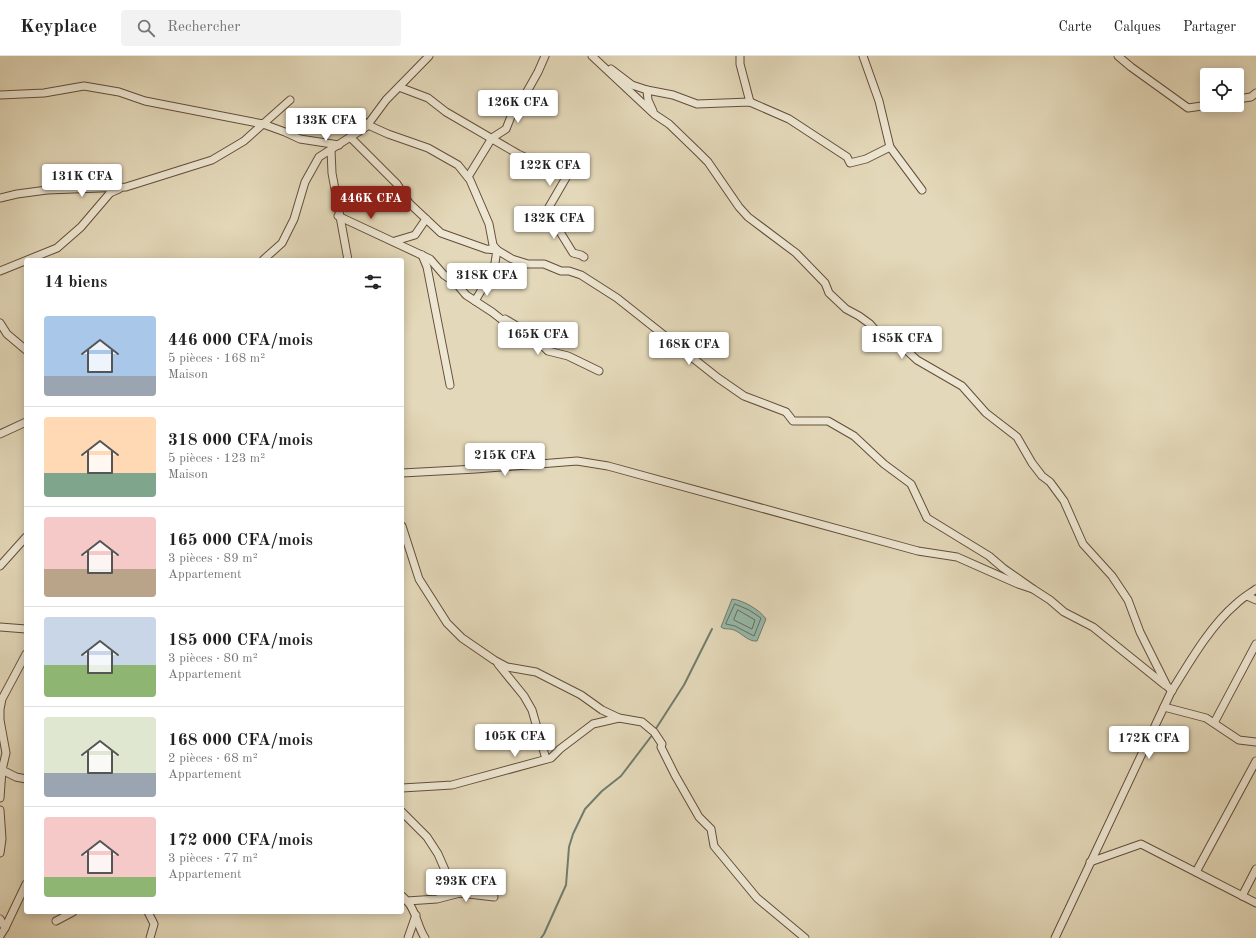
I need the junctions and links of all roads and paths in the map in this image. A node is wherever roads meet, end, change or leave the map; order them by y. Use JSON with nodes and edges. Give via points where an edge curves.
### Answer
{"nodes":[{"id":1,"x":545,"y":56,"type":"edge"},
{"id":2,"x":592,"y":56,"type":"edge"},
{"id":3,"x":740,"y":56,"type":"edge"},
{"id":4,"x":863,"y":56,"type":"edge"},
{"id":5,"x":1118,"y":56,"type":"edge"},
{"id":6,"x":425,"y":58,"type":"edge"},
{"id":7,"x":602,"y":64,"type":"junction"},
{"id":8,"x":399,"y":87,"type":"junction"},
{"id":9,"x":647,"y":90,"type":"junction"},
{"id":10,"x":1256,"y":93,"type":"edge"},
{"id":11,"x":0,"y":95,"type":"edge"},
{"id":12,"x":1244,"y":98,"type":"edge"},
{"id":13,"x":290,"y":100,"type":"dead end"},
{"id":14,"x":750,"y":102,"type":"junction"},
{"id":15,"x":1200,"y":106,"type":"edge"},
{"id":16,"x":353,"y":114,"type":"dead end"},
{"id":17,"x":654,"y":114,"type":"junction"},
{"id":18,"x":263,"y":124,"type":"junction"},
{"id":19,"x":368,"y":125,"type":"junction"},
{"id":20,"x":350,"y":138,"type":"junction"},
{"id":21,"x":492,"y":138,"type":"junction"},
{"id":22,"x":339,"y":145,"type":"junction"},
{"id":23,"x":890,"y":146,"type":"junction"},
{"id":24,"x":331,"y":150,"type":"junction"},
{"id":25,"x":468,"y":177,"type":"junction"},
{"id":26,"x":121,"y":188,"type":"junction"},
{"id":27,"x":922,"y":190,"type":"dead end"},
{"id":28,"x":0,"y":198,"type":"edge"},
{"id":29,"x":338,"y":216,"type":"junction"},
{"id":30,"x":426,"y":219,"type":"junction"},
{"id":31,"x":395,"y":241,"type":"junction"},
{"id":32,"x":497,"y":250,"type":"junction"},
{"id":33,"x":422,"y":255,"type":"junction"},
{"id":34,"x":32,"y":258,"type":"edge"},
{"id":35,"x":265,"y":258,"type":"edge"},
{"id":36,"x":348,"y":258,"type":"edge"},
{"id":37,"x":584,"y":258,"type":"dead end"},
{"id":38,"x":24,"y":261,"type":"edge"},
{"id":39,"x":0,"y":271,"type":"edge"},
{"id":40,"x":475,"y":301,"type":"junction"},
{"id":41,"x":0,"y":323,"type":"edge"},
{"id":42,"x":24,"y":348,"type":"edge"},
{"id":43,"x":599,"y":372,"type":"dead end"},
{"id":44,"x":450,"y":385,"type":"dead end"},
{"id":45,"x":24,"y":423,"type":"edge"},
{"id":46,"x":0,"y":434,"type":"edge"},
{"id":47,"x":404,"y":473,"type":"edge"},
{"id":48,"x":404,"y":532,"type":"edge"},
{"id":49,"x":24,"y":539,"type":"edge"},
{"id":50,"x":0,"y":566,"type":"edge"},
{"id":51,"x":1033,"y":589,"type":"junction"},
{"id":52,"x":1256,"y":589,"type":"edge"},
{"id":53,"x":1247,"y":596,"type":"junction"},
{"id":54,"x":1256,"y":600,"type":"edge"},
{"id":55,"x":0,"y":627,"type":"edge"},
{"id":56,"x":24,"y":629,"type":"edge"},
{"id":57,"x":1256,"y":644,"type":"edge"},
{"id":58,"x":24,"y":658,"type":"edge"},
{"id":59,"x":494,"y":660,"type":"junction"},
{"id":60,"x":1169,"y":689,"type":"junction"},
{"id":61,"x":1164,"y":707,"type":"junction"},
{"id":62,"x":619,"y":718,"type":"junction"},
{"id":63,"x":1214,"y":724,"type":"junction"},
{"id":64,"x":1256,"y":742,"type":"edge"},
{"id":65,"x":546,"y":759,"type":"junction"},
{"id":66,"x":1256,"y":761,"type":"edge"},
{"id":67,"x":1,"y":769,"type":"edge"},
{"id":68,"x":24,"y":779,"type":"edge"},
{"id":69,"x":404,"y":788,"type":"edge"},
{"id":70,"x":0,"y":798,"type":"edge"},
{"id":71,"x":0,"y":810,"type":"edge"},
{"id":72,"x":404,"y":814,"type":"edge"},
{"id":73,"x":0,"y":853,"type":"edge"},
{"id":74,"x":1090,"y":862,"type":"junction"},
{"id":75,"x":1256,"y":869,"type":"edge"},
{"id":76,"x":1196,"y":872,"type":"junction"},
{"id":77,"x":24,"y":888,"type":"edge"},
{"id":78,"x":460,"y":893,"type":"junction"},
{"id":79,"x":1242,"y":896,"type":"junction"},
{"id":80,"x":494,"y":897,"type":"dead end"},
{"id":81,"x":405,"y":899,"type":"edge"},
{"id":82,"x":1256,"y":903,"type":"edge"},
{"id":83,"x":69,"y":914,"type":"edge"},
{"id":84,"x":149,"y":914,"type":"edge"},
{"id":85,"x":416,"y":915,"type":"junction"},
{"id":86,"x":0,"y":919,"type":"edge"},
{"id":87,"x":56,"y":921,"type":"dead end"},
{"id":88,"x":5,"y":928,"type":"junction"},
{"id":89,"x":0,"y":936,"type":"edge"},
{"id":90,"x":150,"y":938,"type":"edge"},
{"id":91,"x":408,"y":938,"type":"edge"},
{"id":92,"x":425,"y":938,"type":"edge"},
{"id":93,"x":805,"y":938,"type":"edge"},
{"id":94,"x":1055,"y":938,"type":"edge"}],
"edges":[{"from":1,"to":21,"type":"street","via":[[506,129]]},
{"from":2,"to":7,"type":"street"},
{"from":3,"to":14,"type":"street"},
{"from":4,"to":23,"type":"street","via":[[880,101]]},
{"from":5,"to":15,"type":"street","via":[[1188,108]]},
{"from":6,"to":8,"type":"street"},
{"from":7,"to":9,"type":"street","via":[[632,85]]},
{"from":7,"to":17,"type":"street"},
{"from":8,"to":19,"type":"street"},
{"from":8,"to":21,"type":"street","via":[[428,98],[446,112]]},
{"from":9,"to":14,"type":"street","via":[[673,95],[697,104]]},
{"from":9,"to":17,"type":"street"},
{"from":10,"to":12,"type":"street"},
{"from":11,"to":18,"type":"street","via":[[44,93],[84,86],[119,92],[145,101]]},
{"from":13,"to":18,"type":"street"},
{"from":14,"to":23,"type":"street","via":[[788,120],[847,157],[850,163],[866,159]]},
{"from":16,"to":19,"type":"street"},
{"from":17,"to":60,"type":"street","via":[[669,124],[708,162],[748,217],[796,253],[825,283],[829,293],[846,309],[870,324],[884,340],[903,347],[917,360],[962,386],[986,413],[1017,436],[1032,463],[1064,501],[1083,544],[1112,576],[1128,600],[1140,632]]},
{"from":18,"to":22,"type":"street","via":[[300,139]]},
{"from":18,"to":26,"type":"street","via":[[244,141],[212,160]]},
{"from":19,"to":20,"type":"street"},
{"from":19,"to":25,"type":"street","via":[[428,148],[458,165]]},
{"from":20,"to":22,"type":"street"},
{"from":20,"to":30,"type":"street","via":[[397,184],[409,203]]},
{"from":21,"to":25,"type":"street"},
{"from":21,"to":37,"type":"street","via":[[518,154],[567,176],[549,207],[552,219],[573,253],[581,254]]},
{"from":22,"to":24,"type":"street"},
{"from":23,"to":27,"type":"street"},
{"from":24,"to":29,"type":"street"},
{"from":24,"to":35,"type":"street","via":[[319,158],[305,182],[294,219],[282,244]]},
{"from":25,"to":32,"type":"street","via":[[489,224],[493,245]]},
{"from":26,"to":28,"type":"street","via":[[47,190]]},
{"from":26,"to":34,"type":"street","via":[[110,193],[77,231],[57,248]]},
{"from":29,"to":31,"type":"street"},
{"from":29,"to":36,"type":"street"},
{"from":30,"to":31,"type":"street","via":[[415,235]]},
{"from":30,"to":32,"type":"street","via":[[441,233],[486,249]]},
{"from":31,"to":33,"type":"street"},
{"from":32,"to":40,"type":"street","via":[[494,269]]},
{"from":32,"to":51,"type":"street","via":[[512,259],[528,264],[544,264],[582,275],[617,298],[744,396],[786,412],[793,421],[828,421],[854,436],[884,464],[911,484],[927,518],[989,556]]},
{"from":33,"to":40,"type":"street","via":[[430,259],[444,275]]},
{"from":33,"to":44,"type":"street","via":[[427,267]]},
{"from":38,"to":39,"type":"street"},
{"from":40,"to":43,"type":"street","via":[[492,312],[515,336],[523,330],[548,351],[568,356]]},
{"from":41,"to":42,"type":"street","via":[[7,334]]},
{"from":45,"to":46,"type":"street"},
{"from":47,"to":51,"type":"street","via":[[577,461],[608,466],[918,551],[957,557]]},
{"from":48,"to":59,"type":"street","via":[[419,579],[447,623],[462,638]]},
{"from":49,"to":50,"type":"street"},
{"from":51,"to":60,"type":"street","via":[[1064,612],[1098,632]]},
{"from":52,"to":53,"type":"street"},
{"from":53,"to":54,"type":"street"},
{"from":53,"to":60,"type":"street","via":[[1235,604],[1217,624]]},
{"from":55,"to":56,"type":"street"},
{"from":57,"to":63,"type":"street"},
{"from":58,"to":67,"type":"street","via":[[2,700],[0,709],[6,753]]},
{"from":59,"to":62,"type":"street","via":[[507,667],[536,672],[581,694],[602,710]]},
{"from":59,"to":65,"type":"street","via":[[506,672],[532,710]]},
{"from":60,"to":61,"type":"street"},
{"from":61,"to":63,"type":"street","via":[[1206,718]]},
{"from":61,"to":74,"type":"street"},
{"from":62,"to":65,"type":"street","via":[[593,724],[551,758]]},
{"from":62,"to":93,"type":"street","via":[[642,722],[654,732],[699,817],[711,829],[714,846],[757,898]]},
{"from":63,"to":64,"type":"street","via":[[1239,740]]},
{"from":65,"to":69,"type":"street","via":[[452,785]]},
{"from":66,"to":76,"type":"street"},
{"from":67,"to":68,"type":"street"},
{"from":67,"to":70,"type":"street"},
{"from":71,"to":73,"type":"street"},
{"from":72,"to":78,"type":"street","via":[[427,837],[448,877]]},
{"from":74,"to":76,"type":"street","via":[[1141,844]]},
{"from":74,"to":94,"type":"street"},
{"from":75,"to":79,"type":"street"},
{"from":76,"to":79,"type":"street"},
{"from":77,"to":88,"type":"street"},
{"from":78,"to":80,"type":"street"},
{"from":78,"to":81,"type":"street","via":[[437,899]]},
{"from":79,"to":82,"type":"street"},
{"from":81,"to":85,"type":"street"},
{"from":83,"to":87,"type":"street"},
{"from":84,"to":90,"type":"street","via":[[154,924]]},
{"from":85,"to":91,"type":"street"},
{"from":85,"to":92,"type":"street"},
{"from":86,"to":88,"type":"street"},
{"from":88,"to":89,"type":"street"}]}
